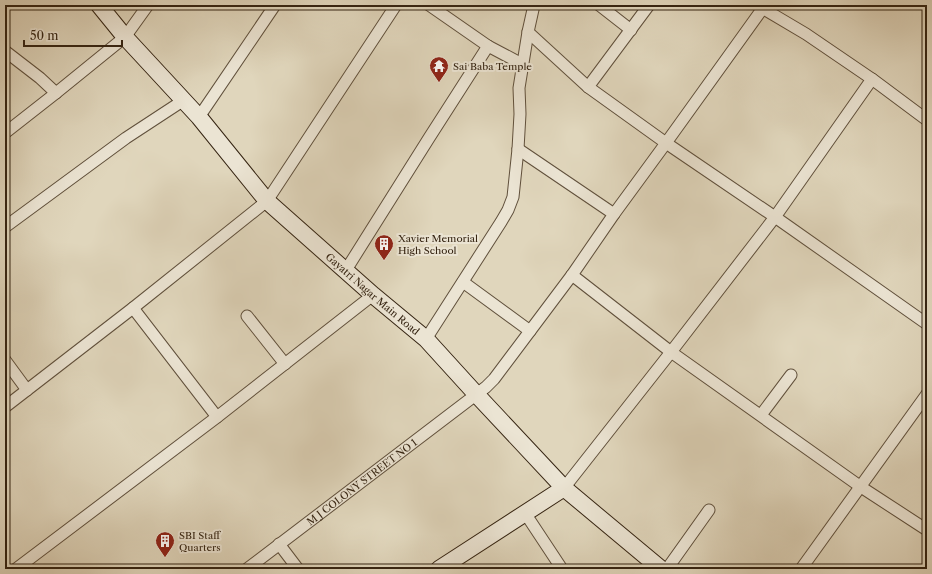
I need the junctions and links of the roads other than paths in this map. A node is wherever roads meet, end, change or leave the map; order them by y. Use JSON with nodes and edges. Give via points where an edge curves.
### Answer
{"nodes":[{"id":1,"x":99,"y":5,"type":"edge"},
{"id":2,"x":148,"y":5,"type":"edge"},
{"id":3,"x":275,"y":5,"type":"edge"},
{"id":4,"x":396,"y":5,"type":"edge"},
{"id":5,"x":430,"y":5,"type":"edge"},
{"id":6,"x":534,"y":5,"type":"edge"},
{"id":7,"x":599,"y":5,"type":"edge"},
{"id":8,"x":649,"y":5,"type":"edge"},
{"id":9,"x":760,"y":6,"type":"edge"},
{"id":10,"x":631,"y":30,"type":"junction"},
{"id":11,"x":528,"y":32,"type":"junction"},
{"id":12,"x":125,"y":37,"type":"junction"},
{"id":13,"x":488,"y":46,"type":"junction"},
{"id":14,"x":5,"y":51,"type":"edge"},
{"id":15,"x":522,"y":64,"type":"junction"},
{"id":16,"x":872,"y":79,"type":"junction"},
{"id":17,"x":588,"y":87,"type":"junction"},
{"id":18,"x":56,"y":93,"type":"junction"},
{"id":19,"x":184,"y":100,"type":"junction"},
{"id":20,"x":199,"y":117,"type":"junction"},
{"id":21,"x":927,"y":120,"type":"edge"},
{"id":22,"x":5,"y":133,"type":"edge"},
{"id":23,"x":666,"y":143,"type":"junction"},
{"id":24,"x":518,"y":149,"type":"junction"},
{"id":25,"x":267,"y":202,"type":"junction"},
{"id":26,"x":614,"y":214,"type":"junction"},
{"id":27,"x":775,"y":217,"type":"junction"},
{"id":28,"x":5,"y":226,"type":"edge"},
{"id":29,"x":346,"y":270,"type":"junction"},
{"id":30,"x":572,"y":275,"type":"junction"},
{"id":31,"x":463,"y":282,"type":"junction"},
{"id":32,"x":373,"y":296,"type":"junction"},
{"id":33,"x":133,"y":308,"type":"junction"},
{"id":34,"x":247,"y":316,"type":"dead end"},
{"id":35,"x":927,"y":324,"type":"edge"},
{"id":36,"x":530,"y":331,"type":"junction"},
{"id":37,"x":426,"y":339,"type":"junction"},
{"id":38,"x":671,"y":352,"type":"junction"},
{"id":39,"x":5,"y":360,"type":"edge"},
{"id":40,"x":285,"y":364,"type":"junction"},
{"id":41,"x":791,"y":375,"type":"dead end"},
{"id":42,"x":27,"y":390,"type":"junction"},
{"id":43,"x":476,"y":394,"type":"junction"},
{"id":44,"x":927,"y":394,"type":"edge"},
{"id":45,"x":5,"y":407,"type":"edge"},
{"id":46,"x":761,"y":415,"type":"junction"},
{"id":47,"x":217,"y":417,"type":"junction"},
{"id":48,"x":861,"y":487,"type":"junction"},
{"id":49,"x":564,"y":488,"type":"junction"},
{"id":50,"x":709,"y":510,"type":"dead end"},
{"id":51,"x":525,"y":513,"type":"junction"},
{"id":52,"x":927,"y":530,"type":"edge"},
{"id":53,"x":279,"y":544,"type":"junction"},
{"id":54,"x":16,"y":569,"type":"edge"},
{"id":55,"x":246,"y":569,"type":"edge"},
{"id":56,"x":298,"y":569,"type":"edge"},
{"id":57,"x":439,"y":569,"type":"edge"},
{"id":58,"x":562,"y":569,"type":"edge"},
{"id":59,"x":661,"y":569,"type":"edge"},
{"id":60,"x":667,"y":569,"type":"edge"},
{"id":61,"x":801,"y":569,"type":"edge"}],
"edges":[{"from":1,"to":12,"type":"street","name":"Gayatri Nagar Main Road"},
{"from":2,"to":12,"type":"street"},
{"from":3,"to":20,"type":"street"},
{"from":4,"to":25,"type":"street"},
{"from":5,"to":13,"type":"street"},
{"from":6,"to":11,"type":"street"},
{"from":7,"to":10,"type":"street"},
{"from":8,"to":10,"type":"street"},
{"from":9,"to":16,"type":"street"},
{"from":9,"to":23,"type":"street","name":"M J COLONY STREET NO 1"},
{"from":10,"to":17,"type":"street"},
{"from":11,"to":15,"type":"street"},
{"from":11,"to":17,"type":"street"},
{"from":12,"to":18,"type":"street"},
{"from":12,"to":19,"type":"street","name":"Gayatri Nagar Main Road"},
{"from":13,"to":15,"type":"street"},
{"from":13,"to":29,"type":"street"},
{"from":14,"to":18,"type":"street"},
{"from":15,"to":24,"type":"street"},
{"from":16,"to":21,"type":"street"},
{"from":16,"to":27,"type":"street"},
{"from":17,"to":23,"type":"street"},
{"from":18,"to":22,"type":"street"},
{"from":19,"to":20,"type":"street","name":"Gayatri Nagar Main Road"},
{"from":19,"to":28,"type":"street","via":[[126,138]]},
{"from":20,"to":25,"type":"street","name":"Gayatri Nagar Main Road"},
{"from":23,"to":26,"type":"street","name":"M J COLONY STREET NO 1"},
{"from":23,"to":27,"type":"street"},
{"from":24,"to":26,"type":"street"},
{"from":24,"to":31,"type":"street","via":[[513,197],[508,210]]},
{"from":25,"to":29,"type":"street","name":"Gayatri Nagar Main Road"},
{"from":25,"to":33,"type":"street"},
{"from":26,"to":30,"type":"street","name":"M J COLONY STREET NO 1"},
{"from":27,"to":35,"type":"street"},
{"from":27,"to":38,"type":"street"},
{"from":29,"to":32,"type":"street","name":"Gayatri Nagar Main Road"},
{"from":30,"to":36,"type":"street","name":"M J COLONY STREET NO 1"},
{"from":30,"to":38,"type":"street"},
{"from":31,"to":36,"type":"street"},
{"from":31,"to":37,"type":"street"},
{"from":32,"to":37,"type":"street","name":"Gayatri Nagar Main Road"},
{"from":32,"to":40,"type":"street"},
{"from":33,"to":42,"type":"street"},
{"from":33,"to":47,"type":"street"},
{"from":34,"to":40,"type":"street"},
{"from":36,"to":43,"type":"street","name":"M J COLONY STREET NO 1","via":[[494,379]]},
{"from":37,"to":43,"type":"street","name":"Gayatri Nagar Main Road"},
{"from":38,"to":46,"type":"street"},
{"from":38,"to":49,"type":"street"},
{"from":39,"to":42,"type":"street"},
{"from":40,"to":47,"type":"street"},
{"from":41,"to":46,"type":"street"},
{"from":42,"to":45,"type":"street"},
{"from":43,"to":49,"type":"street","name":"Gayatri Nagar Main Road"},
{"from":43,"to":53,"type":"street","name":"M J COLONY STREET NO 1"},
{"from":44,"to":48,"type":"street"},
{"from":46,"to":48,"type":"street"},
{"from":47,"to":54,"type":"street"},
{"from":48,"to":52,"type":"street"},
{"from":48,"to":61,"type":"street"},
{"from":49,"to":51,"type":"street"},
{"from":49,"to":59,"type":"street","name":"Gayatri Nagar Main Road"},
{"from":50,"to":60,"type":"street"},
{"from":51,"to":57,"type":"street"},
{"from":51,"to":58,"type":"street"},
{"from":53,"to":55,"type":"street","name":"M J COLONY STREET NO 1"},
{"from":53,"to":56,"type":"street"}]}
